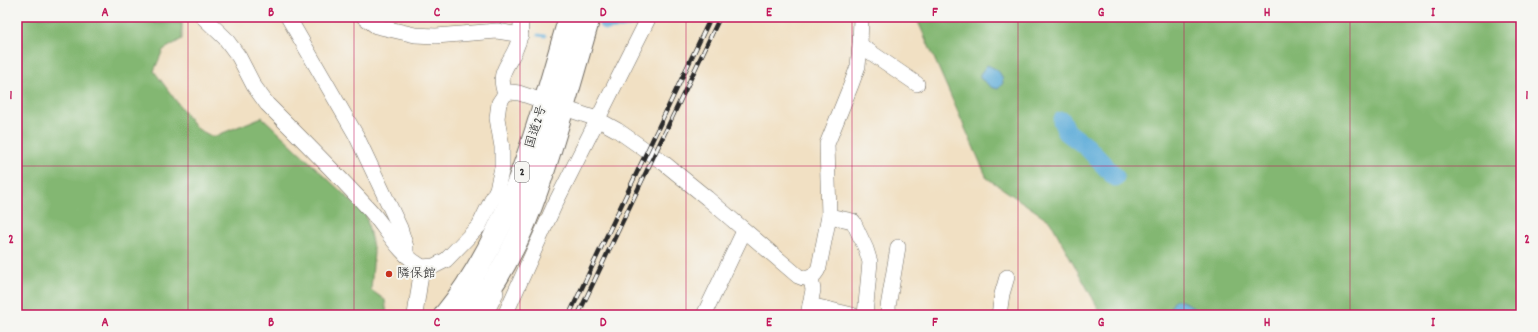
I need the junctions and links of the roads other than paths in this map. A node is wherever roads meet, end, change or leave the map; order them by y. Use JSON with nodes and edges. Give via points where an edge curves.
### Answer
{"nodes":[{"id":1,"x":203,"y":17,"type":"edge"},
{"id":2,"x":288,"y":17,"type":"edge"},
{"id":3,"x":364,"y":17,"type":"edge"},
{"id":4,"x":521,"y":17,"type":"edge"},
{"id":5,"x":570,"y":17,"type":"edge"},
{"id":6,"x":589,"y":17,"type":"edge"},
{"id":7,"x":649,"y":17,"type":"edge"},
{"id":8,"x":861,"y":17,"type":"edge"},
{"id":9,"x":521,"y":35,"type":"junction"},
{"id":10,"x":860,"y":45,"type":"junction"},
{"id":11,"x":917,"y":84,"type":"dead end"},
{"id":12,"x":505,"y":94,"type":"junction"},
{"id":13,"x":554,"y":104,"type":"junction"},
{"id":14,"x":597,"y":119,"type":"junction"},
{"id":15,"x":829,"y":216,"type":"junction"},
{"id":16,"x":744,"y":231,"type":"junction"},
{"id":17,"x":898,"y":247,"type":"dead end"},
{"id":18,"x":406,"y":255,"type":"junction"},
{"id":19,"x":506,"y":264,"type":"junction"},
{"id":20,"x":422,"y":266,"type":"junction"},
{"id":21,"x":811,"y":278,"type":"junction"},
{"id":22,"x":1007,"y":278,"type":"dead end"},
{"id":23,"x":809,"y":310,"type":"edge"},
{"id":24,"x":415,"y":315,"type":"edge"},
{"id":25,"x":445,"y":315,"type":"edge"},
{"id":26,"x":470,"y":315,"type":"edge"},
{"id":27,"x":484,"y":315,"type":"edge"},
{"id":28,"x":505,"y":315,"type":"edge"},
{"id":29,"x":704,"y":315,"type":"edge"},
{"id":30,"x":852,"y":315,"type":"edge"},
{"id":31,"x":865,"y":315,"type":"edge"},
{"id":32,"x":889,"y":315,"type":"edge"},
{"id":33,"x":999,"y":315,"type":"edge"}],
"edges":[{"from":1,"to":18,"type":"street","via":[[230,44],[254,86],[268,104],[370,210]]},
{"from":2,"to":18,"type":"street","via":[[356,135],[400,228]]},
{"from":3,"to":9,"type":"street","via":[[376,26],[415,35],[436,36],[497,31]]},
{"from":4,"to":9,"type":"street"},
{"from":5,"to":13,"type":"highway","name":"国道2号","number":"2"},
{"from":6,"to":13,"type":"highway","name":"国道2号","number":"2"},
{"from":7,"to":14,"type":"street"},
{"from":8,"to":10,"type":"street"},
{"from":9,"to":12,"type":"street","via":[[502,76]]},
{"from":10,"to":11,"type":"street"},
{"from":10,"to":15,"type":"street","via":[[858,66],[827,144]]},
{"from":12,"to":13,"type":"street","via":[[518,93]]},
{"from":12,"to":20,"type":"street","via":[[497,110],[502,168],[497,189],[478,226],[446,260],[434,266]]},
{"from":13,"to":14,"type":"street"},
{"from":13,"to":19,"type":"highway","name":"国道2号","number":"2","via":[[539,186],[518,241]]},
{"from":13,"to":25,"type":"highway","name":"国道2号","number":"2","via":[[512,201],[476,272]]},
{"from":14,"to":16,"type":"street","via":[[659,159]]},
{"from":14,"to":28,"type":"street"},
{"from":15,"to":21,"type":"street","via":[[819,267]]},
{"from":15,"to":31,"type":"street","via":[[853,221],[866,249],[870,262]]},
{"from":16,"to":21,"type":"street","via":[[798,276]]},
{"from":16,"to":29,"type":"street"},
{"from":17,"to":32,"type":"street","via":[[888,307]]},
{"from":18,"to":20,"type":"street"},
{"from":19,"to":26,"type":"highway","name":"国道2号","number":"2"},
{"from":19,"to":27,"type":"street","via":[[499,288]]},
{"from":20,"to":24,"type":"street"},
{"from":21,"to":23,"type":"street","via":[[813,290]]},
{"from":22,"to":33,"type":"street"},
{"from":23,"to":30,"type":"street"}]}
